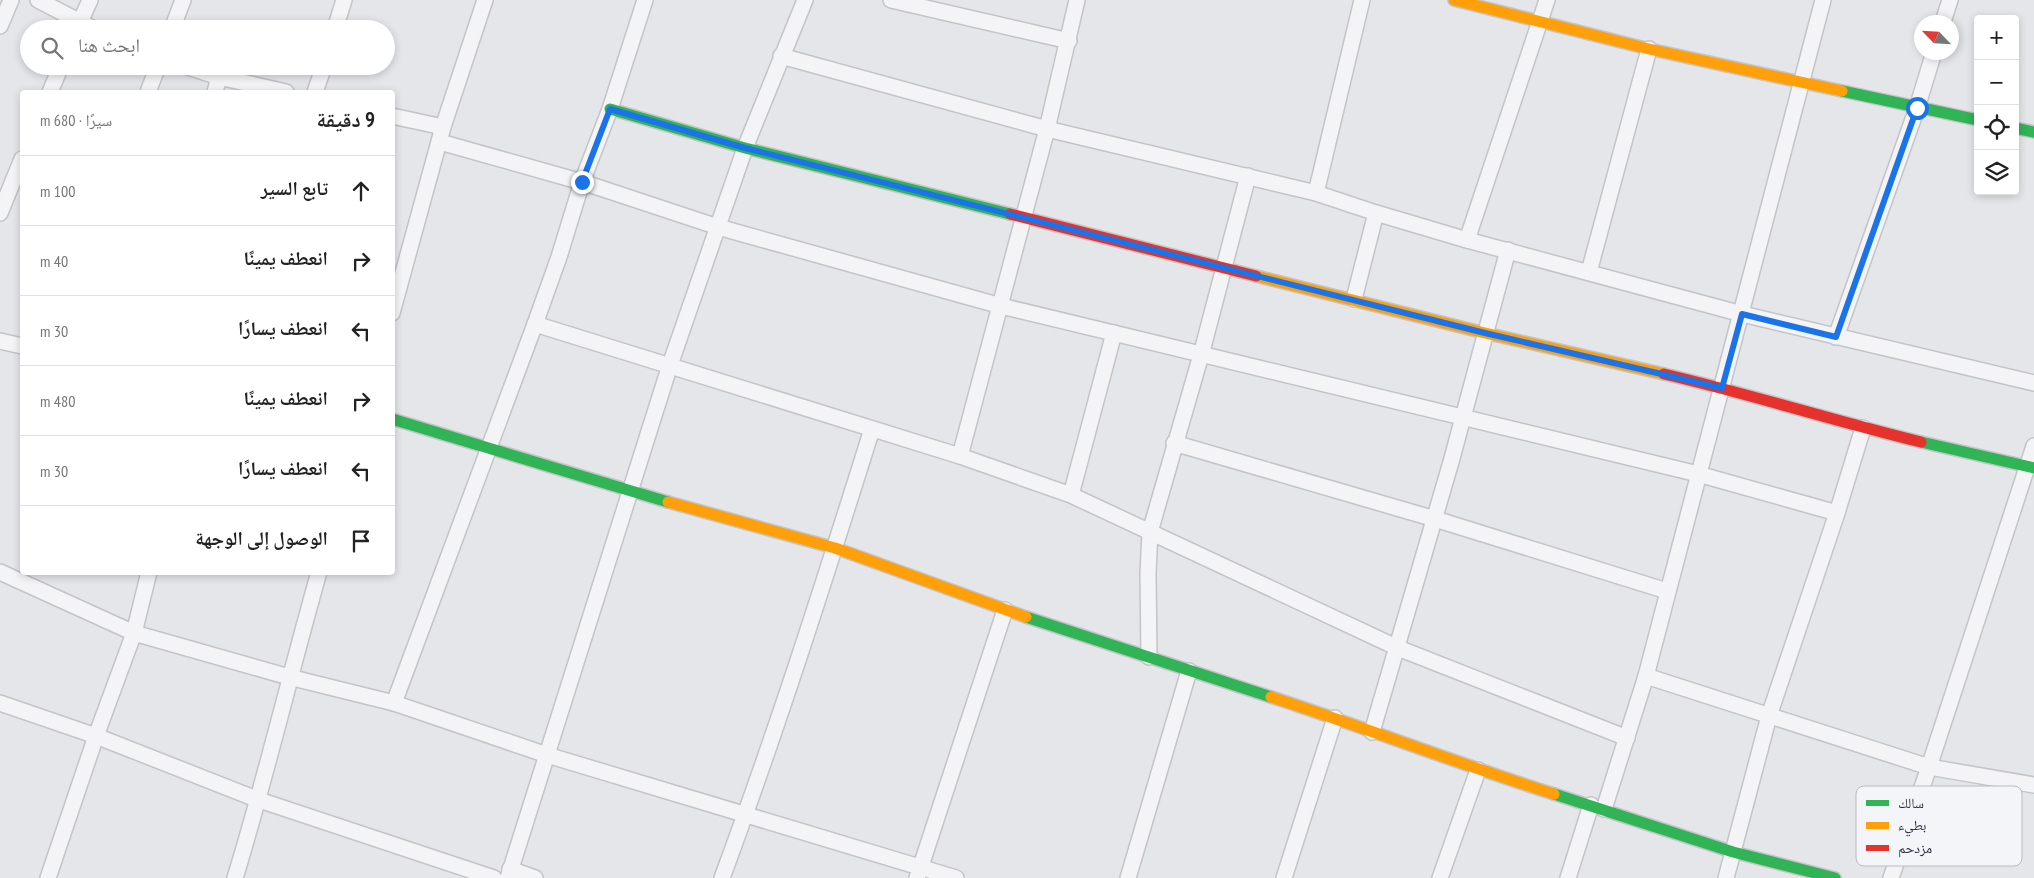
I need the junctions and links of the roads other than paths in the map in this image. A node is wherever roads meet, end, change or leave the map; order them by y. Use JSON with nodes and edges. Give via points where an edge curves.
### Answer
{"nodes":[{"id":1,"x":11,"y":0,"type":"edge"},
{"id":2,"x":38,"y":0,"type":"edge"},
{"id":3,"x":90,"y":0,"type":"edge"},
{"id":4,"x":183,"y":0,"type":"edge"},
{"id":5,"x":344,"y":0,"type":"edge"},
{"id":6,"x":485,"y":0,"type":"edge"},
{"id":7,"x":645,"y":0,"type":"edge"},
{"id":8,"x":805,"y":0,"type":"edge"},
{"id":9,"x":891,"y":0,"type":"edge"},
{"id":10,"x":1077,"y":0,"type":"edge"},
{"id":11,"x":1362,"y":0,"type":"edge"},
{"id":12,"x":1454,"y":0,"type":"edge"},
{"id":13,"x":1547,"y":0,"type":"edge"},
{"id":14,"x":1823,"y":0,"type":"edge"},
{"id":15,"x":1950,"y":0,"type":"edge"},
{"id":16,"x":1945,"y":15,"type":"edge"},
{"id":17,"x":71,"y":20,"type":"edge"},
{"id":18,"x":85,"y":20,"type":"edge"},
{"id":19,"x":175,"y":20,"type":"edge"},
{"id":20,"x":338,"y":20,"type":"edge"},
{"id":21,"x":1540,"y":23,"type":"junction"},
{"id":22,"x":0,"y":26,"type":"edge"},
{"id":23,"x":1069,"y":41,"type":"junction"},
{"id":24,"x":1649,"y":49,"type":"junction"},
{"id":25,"x":781,"y":56,"type":"junction"},
{"id":26,"x":1932,"y":60,"type":"edge"},
{"id":27,"x":57,"y":75,"type":"edge"},
{"id":28,"x":155,"y":75,"type":"edge"},
{"id":29,"x":213,"y":75,"type":"edge"},
{"id":30,"x":321,"y":75,"type":"edge"},
{"id":31,"x":219,"y":77,"type":"junction"},
{"id":32,"x":1802,"y":83,"type":"junction"},
{"id":33,"x":51,"y":90,"type":"edge"},
{"id":34,"x":149,"y":90,"type":"edge"},
{"id":35,"x":216,"y":90,"type":"edge"},
{"id":36,"x":277,"y":90,"type":"edge"},
{"id":37,"x":316,"y":90,"type":"edge"},
{"id":38,"x":1917,"y":108,"type":"junction"},
{"id":39,"x":610,"y":109,"type":"junction"},
{"id":40,"x":395,"y":117,"type":"edge"},
{"id":41,"x":1974,"y":119,"type":"edge"},
{"id":42,"x":1048,"y":129,"type":"junction"},
{"id":43,"x":2019,"y":129,"type":"edge"},
{"id":44,"x":2034,"y":132,"type":"edge"},
{"id":45,"x":441,"y":134,"type":"junction"},
{"id":46,"x":745,"y":148,"type":"junction"},
{"id":47,"x":20,"y":164,"type":"edge"},
{"id":48,"x":1248,"y":176,"type":"junction"},
{"id":49,"x":582,"y":182,"type":"junction"},
{"id":50,"x":1316,"y":193,"type":"junction"},
{"id":51,"x":0,"y":213,"type":"edge"},
{"id":52,"x":1376,"y":213,"type":"junction"},
{"id":53,"x":1024,"y":216,"type":"junction"},
{"id":54,"x":718,"y":227,"type":"junction"},
{"id":55,"x":1467,"y":240,"type":"junction"},
{"id":56,"x":1508,"y":250,"type":"junction"},
{"id":57,"x":1225,"y":266,"type":"junction"},
{"id":58,"x":1589,"y":272,"type":"junction"},
{"id":59,"x":1354,"y":299,"type":"junction"},
{"id":60,"x":395,"y":302,"type":"edge"},
{"id":61,"x":1001,"y":306,"type":"junction"},
{"id":62,"x":1742,"y":314,"type":"junction"},
{"id":63,"x":535,"y":324,"type":"junction"},
{"id":64,"x":1114,"y":333,"type":"junction"},
{"id":65,"x":1485,"y":333,"type":"junction"},
{"id":66,"x":1836,"y":337,"type":"junction"},
{"id":67,"x":0,"y":341,"type":"edge"},
{"id":68,"x":20,"y":346,"type":"edge"},
{"id":69,"x":1201,"y":355,"type":"junction"},
{"id":70,"x":670,"y":365,"type":"junction"},
{"id":71,"x":2034,"y":383,"type":"edge"},
{"id":72,"x":1722,"y":388,"type":"junction"},
{"id":73,"x":1464,"y":418,"type":"junction"},
{"id":74,"x":395,"y":420,"type":"edge"},
{"id":75,"x":1863,"y":428,"type":"junction"},
{"id":76,"x":872,"y":429,"type":"junction"},
{"id":77,"x":1174,"y":442,"type":"junction"},
{"id":78,"x":2034,"y":446,"type":"edge"},
{"id":79,"x":489,"y":448,"type":"junction"},
{"id":80,"x":960,"y":456,"type":"junction"},
{"id":81,"x":2031,"y":467,"type":"edge"},
{"id":82,"x":1698,"y":474,"type":"junction"},
{"id":83,"x":630,"y":491,"type":"junction"},
{"id":84,"x":1071,"y":495,"type":"junction"},
{"id":85,"x":1837,"y":513,"type":"junction"},
{"id":86,"x":1435,"y":519,"type":"junction"},
{"id":87,"x":1150,"y":532,"type":"junction"},
{"id":88,"x":835,"y":548,"type":"junction"},
{"id":89,"x":0,"y":572,"type":"edge"},
{"id":90,"x":148,"y":575,"type":"edge"},
{"id":91,"x":318,"y":575,"type":"edge"},
{"id":92,"x":1667,"y":591,"type":"junction"},
{"id":93,"x":1005,"y":610,"type":"junction"},
{"id":94,"x":134,"y":633,"type":"junction"},
{"id":95,"x":1398,"y":648,"type":"junction"},
{"id":96,"x":1149,"y":657,"type":"junction"},
{"id":97,"x":1189,"y":671,"type":"junction"},
{"id":98,"x":1646,"y":676,"type":"junction"},
{"id":99,"x":289,"y":677,"type":"junction"},
{"id":100,"x":0,"y":703,"type":"edge"},
{"id":101,"x":394,"y":703,"type":"junction"},
{"id":102,"x":1769,"y":716,"type":"junction"},
{"id":103,"x":1335,"y":718,"type":"junction"},
{"id":104,"x":1372,"y":732,"type":"junction"},
{"id":105,"x":96,"y":736,"type":"junction"},
{"id":106,"x":1627,"y":738,"type":"junction"},
{"id":107,"x":547,"y":755,"type":"junction"},
{"id":108,"x":1929,"y":767,"type":"junction"},
{"id":109,"x":1478,"y":770,"type":"junction"},
{"id":110,"x":2033,"y":781,"type":"edge"},
{"id":111,"x":1922,"y":786,"type":"edge"},
{"id":112,"x":259,"y":800,"type":"junction"},
{"id":113,"x":1597,"y":807,"type":"junction"},
{"id":114,"x":746,"y":815,"type":"junction"},
{"id":115,"x":1733,"y":852,"type":"junction"},
{"id":116,"x":1895,"y":866,"type":"edge"},
{"id":117,"x":919,"y":873,"type":"edge"},
{"id":118,"x":509,"y":874,"type":"edge"},
{"id":119,"x":48,"y":878,"type":"edge"},
{"id":120,"x":235,"y":878,"type":"edge"},
{"id":121,"x":494,"y":878,"type":"edge"},
{"id":122,"x":535,"y":878,"type":"edge"},
{"id":123,"x":722,"y":878,"type":"edge"},
{"id":124,"x":956,"y":878,"type":"edge"},
{"id":125,"x":1128,"y":878,"type":"edge"},
{"id":126,"x":1284,"y":878,"type":"edge"},
{"id":127,"x":1440,"y":878,"type":"edge"},
{"id":128,"x":1568,"y":878,"type":"edge"},
{"id":129,"x":1726,"y":878,"type":"edge"},
{"id":130,"x":1835,"y":878,"type":"edge"},
{"id":131,"x":1891,"y":878,"type":"edge"}],
"edges":[{"from":1,"to":22,"type":"street"},
{"from":2,"to":17,"type":"street"},
{"from":3,"to":18,"type":"street"},
{"from":4,"to":19,"type":"street"},
{"from":5,"to":20,"type":"street"},
{"from":6,"to":45,"type":"street"},
{"from":7,"to":39,"type":"street"},
{"from":8,"to":25,"type":"street"},
{"from":9,"to":23,"type":"street"},
{"from":10,"to":23,"type":"street"},
{"from":11,"to":50,"type":"street"},
{"from":12,"to":21,"type":"street"},
{"from":13,"to":21,"type":"street"},
{"from":14,"to":32,"type":"street"},
{"from":15,"to":16,"type":"street"},
{"from":21,"to":24,"type":"street"},
{"from":21,"to":55,"type":"street"},
{"from":23,"to":42,"type":"street"},
{"from":24,"to":32,"type":"street"},
{"from":24,"to":58,"type":"street"},
{"from":25,"to":42,"type":"street"},
{"from":25,"to":46,"type":"street"},
{"from":26,"to":38,"type":"street"},
{"from":27,"to":33,"type":"street"},
{"from":28,"to":34,"type":"street"},
{"from":29,"to":31,"type":"street"},
{"from":30,"to":37,"type":"street"},
{"from":31,"to":35,"type":"street"},
{"from":31,"to":36,"type":"street"},
{"from":32,"to":38,"type":"street"},
{"from":32,"to":62,"type":"street"},
{"from":38,"to":41,"type":"street"},
{"from":38,"to":66,"type":"street"},
{"from":39,"to":46,"type":"street"},
{"from":39,"to":49,"type":"street"},
{"from":40,"to":45,"type":"street"},
{"from":42,"to":48,"type":"street"},
{"from":42,"to":53,"type":"street"},
{"from":43,"to":44,"type":"street"},
{"from":45,"to":49,"type":"street"},
{"from":45,"to":60,"type":"street"},
{"from":46,"to":53,"type":"street"},
{"from":46,"to":54,"type":"street"},
{"from":47,"to":51,"type":"street"},
{"from":48,"to":50,"type":"street"},
{"from":48,"to":57,"type":"street"},
{"from":49,"to":54,"type":"street"},
{"from":49,"to":63,"type":"street"},
{"from":50,"to":52,"type":"street"},
{"from":52,"to":55,"type":"street"},
{"from":52,"to":59,"type":"street"},
{"from":53,"to":57,"type":"street"},
{"from":53,"to":61,"type":"street"},
{"from":54,"to":61,"type":"street"},
{"from":54,"to":70,"type":"street"},
{"from":55,"to":56,"type":"street"},
{"from":56,"to":58,"type":"street"},
{"from":56,"to":65,"type":"street"},
{"from":57,"to":59,"type":"street"},
{"from":57,"to":69,"type":"street"},
{"from":58,"to":62,"type":"street"},
{"from":59,"to":65,"type":"street"},
{"from":61,"to":64,"type":"street"},
{"from":61,"to":80,"type":"street"},
{"from":62,"to":66,"type":"street"},
{"from":62,"to":72,"type":"street"},
{"from":63,"to":70,"type":"street"},
{"from":63,"to":79,"type":"street"},
{"from":64,"to":69,"type":"street"},
{"from":64,"to":84,"type":"street"},
{"from":65,"to":72,"type":"street"},
{"from":65,"to":73,"type":"street"},
{"from":66,"to":71,"type":"street"},
{"from":67,"to":68,"type":"street"},
{"from":69,"to":73,"type":"street"},
{"from":69,"to":77,"type":"street"},
{"from":70,"to":76,"type":"street"},
{"from":70,"to":83,"type":"street"},
{"from":72,"to":75,"type":"street"},
{"from":72,"to":82,"type":"street"},
{"from":73,"to":82,"type":"street"},
{"from":73,"to":86,"type":"street"},
{"from":74,"to":79,"type":"street"},
{"from":75,"to":81,"type":"street"},
{"from":75,"to":85,"type":"street"},
{"from":76,"to":80,"type":"street"},
{"from":76,"to":88,"type":"street"},
{"from":77,"to":86,"type":"street"},
{"from":77,"to":87,"type":"street"},
{"from":78,"to":81,"type":"street"},
{"from":79,"to":83,"type":"street"},
{"from":79,"to":101,"type":"street"},
{"from":80,"to":84,"type":"street"},
{"from":81,"to":108,"type":"street"},
{"from":82,"to":85,"type":"street"},
{"from":82,"to":92,"type":"street"},
{"from":83,"to":88,"type":"street"},
{"from":83,"to":107,"type":"street"},
{"from":84,"to":87,"type":"street"},
{"from":85,"to":102,"type":"street"},
{"from":86,"to":92,"type":"street"},
{"from":86,"to":95,"type":"street"},
{"from":87,"to":95,"type":"street"},
{"from":87,"to":96,"type":"street"},
{"from":88,"to":93,"type":"street"},
{"from":88,"to":114,"type":"street"},
{"from":89,"to":94,"type":"street"},
{"from":90,"to":94,"type":"street"},
{"from":91,"to":99,"type":"street"},
{"from":92,"to":98,"type":"street"},
{"from":93,"to":96,"type":"street"},
{"from":93,"to":117,"type":"street"},
{"from":94,"to":99,"type":"street"},
{"from":94,"to":105,"type":"street"},
{"from":95,"to":104,"type":"street"},
{"from":95,"to":106,"type":"street"},
{"from":96,"to":97,"type":"street"},
{"from":97,"to":103,"type":"street"},
{"from":97,"to":125,"type":"street"},
{"from":98,"to":102,"type":"street"},
{"from":98,"to":106,"type":"street"},
{"from":99,"to":101,"type":"street"},
{"from":99,"to":112,"type":"street"},
{"from":100,"to":105,"type":"street"},
{"from":101,"to":107,"type":"street"},
{"from":102,"to":108,"type":"street"},
{"from":102,"to":115,"type":"street"},
{"from":103,"to":104,"type":"street"},
{"from":103,"to":126,"type":"street"},
{"from":104,"to":109,"type":"street"},
{"from":105,"to":112,"type":"street"},
{"from":105,"to":119,"type":"street"},
{"from":106,"to":113,"type":"street"},
{"from":107,"to":114,"type":"street"},
{"from":107,"to":118,"type":"street"},
{"from":108,"to":110,"type":"street"},
{"from":108,"to":111,"type":"street"},
{"from":109,"to":113,"type":"street"},
{"from":109,"to":127,"type":"street"},
{"from":112,"to":120,"type":"street"},
{"from":112,"to":121,"type":"street"},
{"from":113,"to":115,"type":"street"},
{"from":113,"to":128,"type":"street"},
{"from":114,"to":117,"type":"street"},
{"from":114,"to":123,"type":"street"},
{"from":115,"to":129,"type":"street"},
{"from":115,"to":130,"type":"street"},
{"from":116,"to":131,"type":"street"},
{"from":117,"to":124,"type":"street"},
{"from":118,"to":122,"type":"street"}]}
